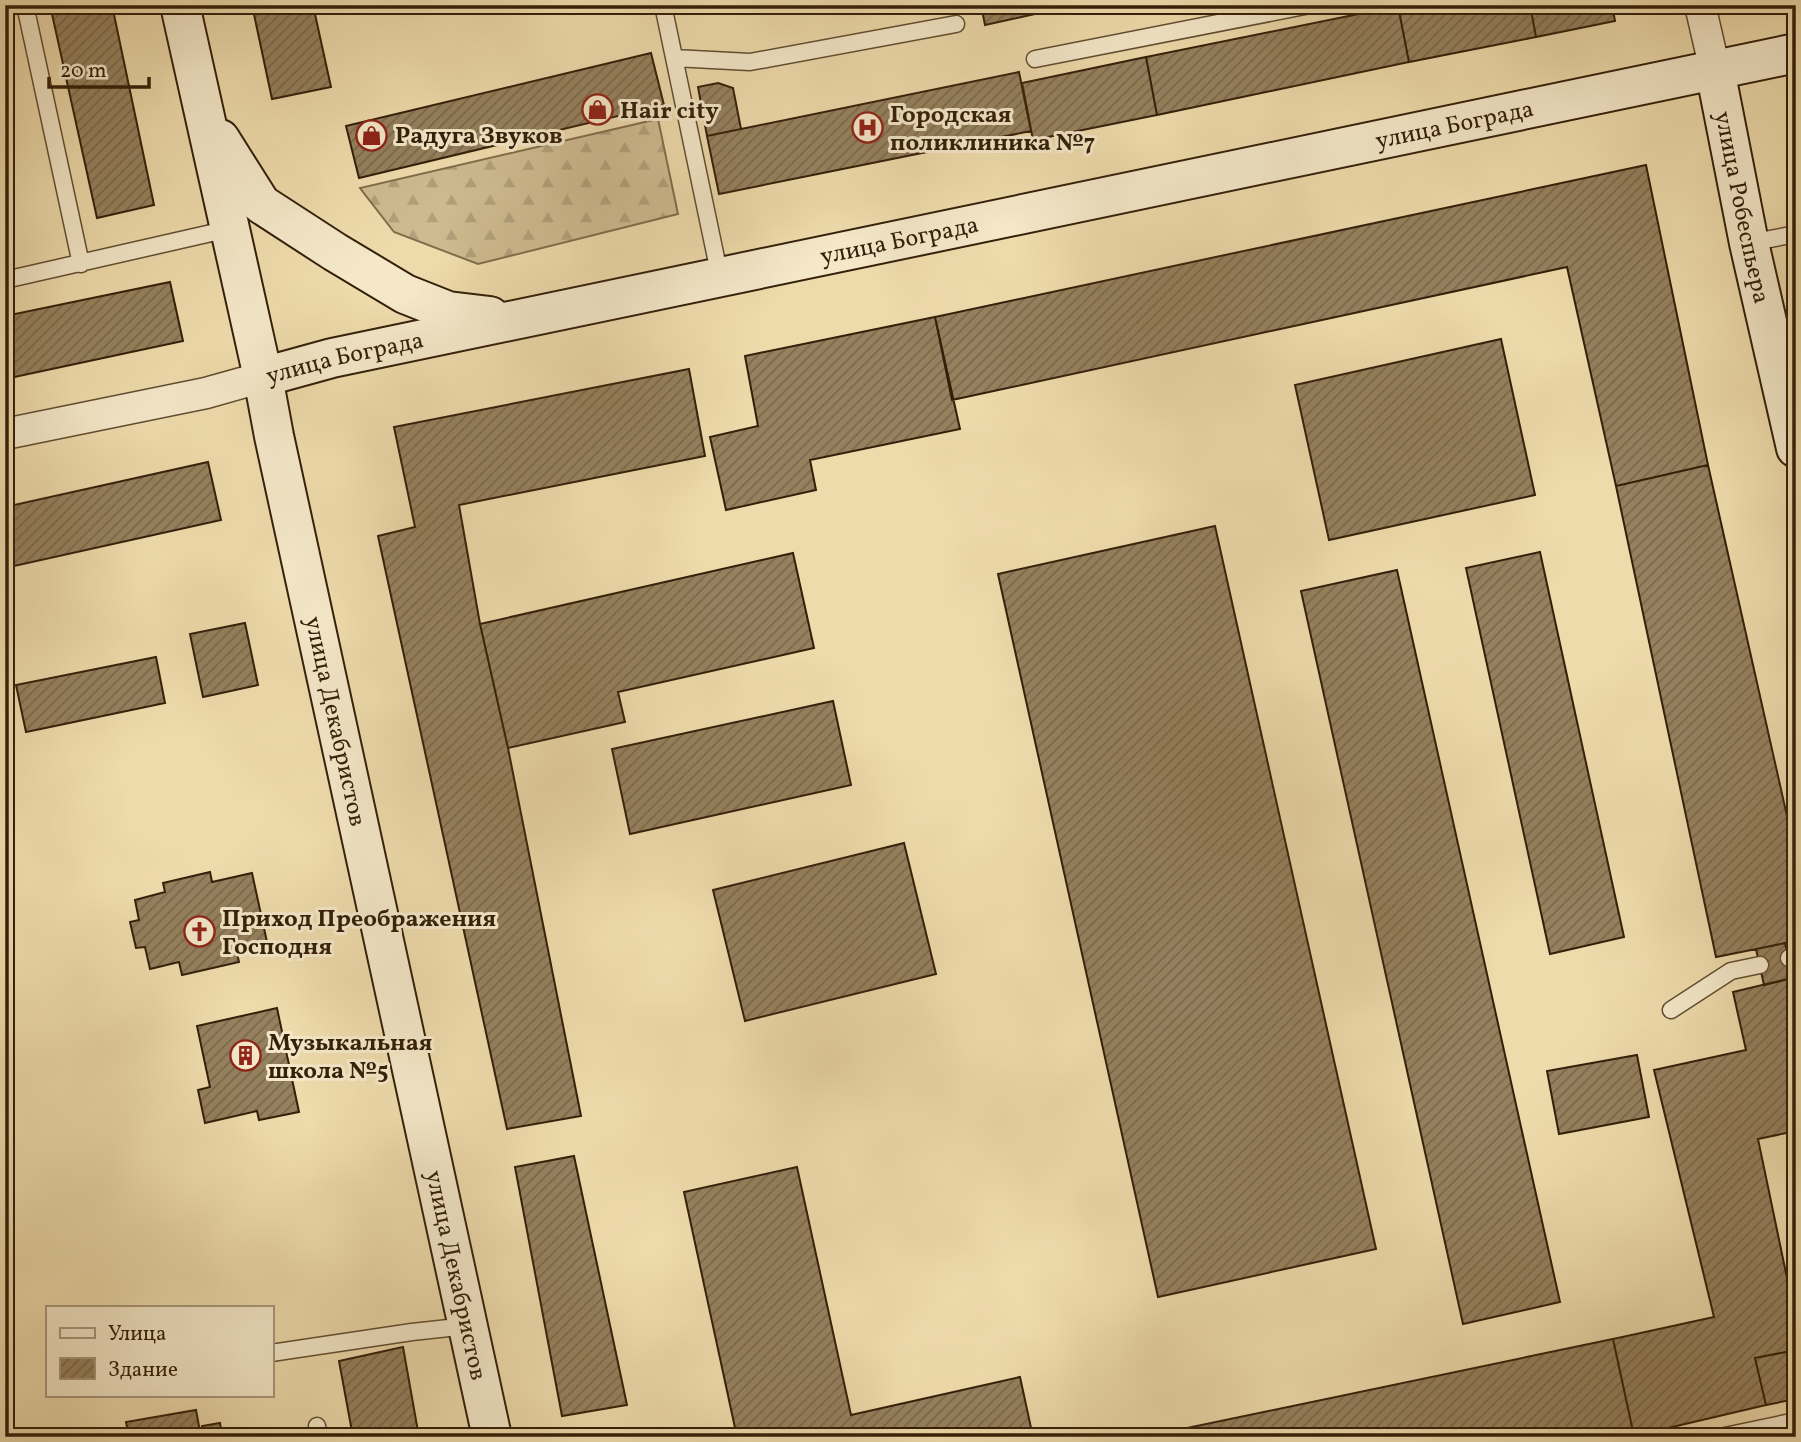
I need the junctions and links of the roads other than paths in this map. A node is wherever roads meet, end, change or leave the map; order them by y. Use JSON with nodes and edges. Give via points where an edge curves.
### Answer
{"nodes":[{"id":1,"x":25,"y":5,"type":"edge"},
{"id":2,"x":180,"y":5,"type":"edge"},
{"id":3,"x":663,"y":5,"type":"edge"},
{"id":4,"x":1310,"y":5,"type":"edge"},
{"id":5,"x":1700,"y":5,"type":"edge"},
{"id":6,"x":956,"y":24,"type":"dead end"},
{"id":7,"x":1796,"y":54,"type":"edge"},
{"id":8,"x":674,"y":58,"type":"junction"},
{"id":9,"x":1035,"y":59,"type":"dead end"},
{"id":10,"x":1715,"y":70,"type":"junction"},
{"id":11,"x":206,"y":116,"type":"junction"},
{"id":12,"x":229,"y":229,"type":"junction"},
{"id":13,"x":1796,"y":234,"type":"edge"},
{"id":14,"x":1749,"y":243,"type":"junction"},
{"id":15,"x":81,"y":264,"type":"junction"},
{"id":16,"x":720,"y":277,"type":"junction"},
{"id":17,"x":5,"y":280,"type":"edge"},
{"id":18,"x":516,"y":320,"type":"junction"},
{"id":19,"x":263,"y":377,"type":"junction"},
{"id":20,"x":5,"y":434,"type":"edge"},
{"id":21,"x":1796,"y":448,"type":"edge"},
{"id":22,"x":1760,"y":965,"type":"dead end"},
{"id":23,"x":1671,"y":1010,"type":"dead end"},
{"id":24,"x":467,"y":1326,"type":"junction"},
{"id":25,"x":273,"y":1353,"type":"edge"},
{"id":26,"x":1796,"y":1421,"type":"edge"},
{"id":27,"x":492,"y":1437,"type":"edge"},
{"id":28,"x":1720,"y":1437,"type":"edge"}],
"edges":[{"from":1,"to":15,"type":"lane"},
{"from":2,"to":11,"type":"main road","name":"улица Декабристов"},
{"from":3,"to":8,"type":"lane"},
{"from":4,"to":9,"type":"lane"},
{"from":5,"to":10,"type":"street","name":"улица Робеспьера"},
{"from":6,"to":8,"type":"lane","via":[[750,62]]},
{"from":7,"to":10,"type":"main road","name":"улица Бограда"},
{"from":8,"to":16,"type":"lane"},
{"from":10,"to":14,"type":"main road","name":"улица Робеспьера"},
{"from":10,"to":16,"type":"main road","name":"улица Бограда"},
{"from":11,"to":12,"type":"main road","name":"улица Декабристов"},
{"from":11,"to":18,"type":"main road","via":[[261,204],[405,294],[448,311]]},
{"from":12,"to":15,"type":"lane"},
{"from":12,"to":19,"type":"main road","name":"улица Декабристов"},
{"from":13,"to":14,"type":"lane"},
{"from":14,"to":21,"type":"main road","name":"улица Робеспьера"},
{"from":15,"to":17,"type":"lane"},
{"from":16,"to":18,"type":"main road","name":"улица Бограда"},
{"from":18,"to":19,"type":"main road","name":"улица Бограда"},
{"from":19,"to":20,"type":"street","name":"улица Бограда"},
{"from":19,"to":24,"type":"main road","name":"улица Декабристов"},
{"from":22,"to":23,"type":"lane","via":[[1731,971]]},
{"from":24,"to":25,"type":"lane"},
{"from":24,"to":27,"type":"main road","name":"улица Декабристов"},
{"from":26,"to":28,"type":"lane"}]}
